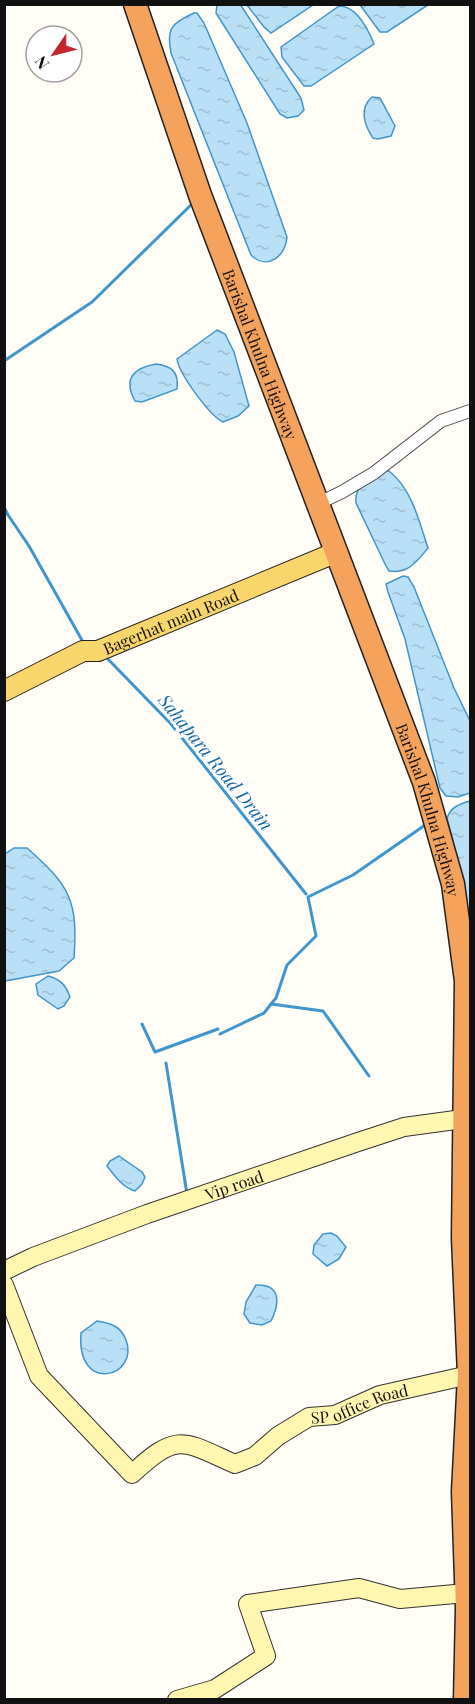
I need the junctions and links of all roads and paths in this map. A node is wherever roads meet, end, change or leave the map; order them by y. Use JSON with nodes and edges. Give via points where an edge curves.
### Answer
{"nodes":[{"id":1,"x":135,"y":4,"type":"edge"},
{"id":2,"x":471,"y":411,"type":"edge"},
{"id":3,"x":319,"y":503,"type":"junction"},
{"id":4,"x":337,"y":552,"type":"junction"},
{"id":5,"x":4,"y":691,"type":"edge"},
{"id":6,"x":468,"y":1118,"type":"edge"},
{"id":7,"x":4,"y":1270,"type":"edge"},
{"id":8,"x":4,"y":1285,"type":"edge"},
{"id":9,"x":469,"y":1375,"type":"junction"},
{"id":10,"x":468,"y":1602,"type":"edge"},
{"id":11,"x":177,"y":1700,"type":"edge"},
{"id":12,"x":465,"y":1700,"type":"edge"}],
"edges":[{"from":1,"to":3,"type":"highway","name":"Barishal Khulna Highway","via":[[200,195]]},
{"from":2,"to":3,"type":"street","via":[[441,422],[374,473]]},
{"from":3,"to":4,"type":"highway","name":"Barishal Khulna Highway"},
{"from":4,"to":5,"type":"main road","name":"Bagerhat main Road","via":[[98,651],[83,651]]},
{"from":4,"to":6,"type":"highway","name":"Barishal Khulna Highway","via":[[424,782],[453,884],[466,981]]},
{"from":6,"to":7,"type":"street","name":"Vip road","via":[[404,1127],[358,1142],[147,1214]]},
{"from":6,"to":9,"type":"highway","name":"Barishal Khulna Highway","via":[[463,1238]]},
{"from":8,"to":9,"type":"street","name":"SP office Road","via":[[39,1376],[132,1474],[163,1449],[178,1443],[235,1464],[255,1456],[278,1436],[309,1418],[335,1415],[380,1395]]},
{"from":9,"to":10,"type":"highway","name":"Barishal Khulna Highway","via":[[463,1492]]},
{"from":10,"to":11,"type":"street","via":[[400,1599],[359,1588],[248,1604],[266,1656],[215,1689]]},
{"from":10,"to":12,"type":"highway","name":"Barishal Khulna Highway"}]}
